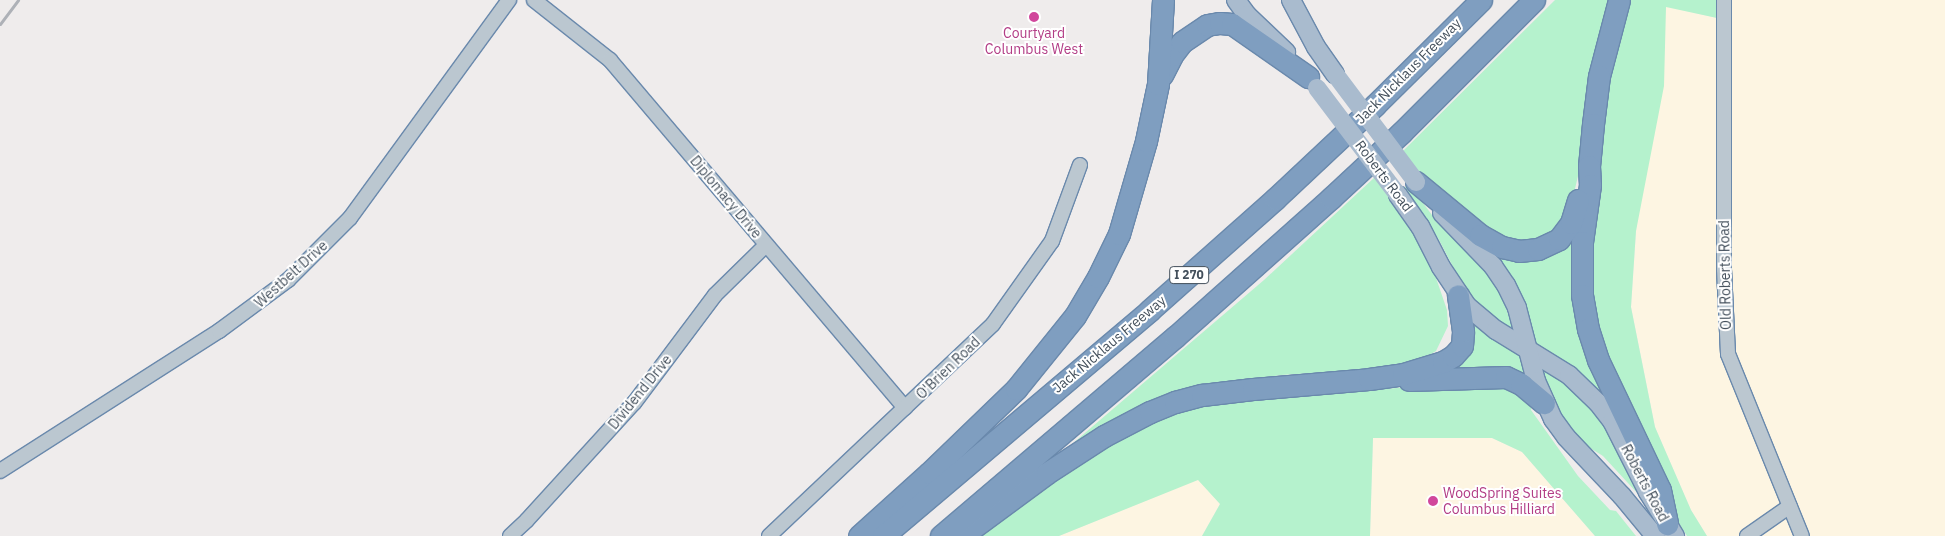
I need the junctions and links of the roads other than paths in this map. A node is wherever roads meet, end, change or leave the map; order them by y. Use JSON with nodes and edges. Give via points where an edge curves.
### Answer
{"nodes":[{"id":1,"x":509,"y":0,"type":"edge"},
{"id":2,"x":534,"y":0,"type":"edge"},
{"id":3,"x":1163,"y":0,"type":"edge"},
{"id":4,"x":1236,"y":0,"type":"edge"},
{"id":5,"x":1291,"y":0,"type":"edge"},
{"id":6,"x":1481,"y":0,"type":"edge"},
{"id":7,"x":1534,"y":0,"type":"edge"},
{"id":8,"x":1619,"y":0,"type":"edge"},
{"id":9,"x":1724,"y":0,"type":"edge"},
{"id":10,"x":1313,"y":83,"type":"junction"},
{"id":11,"x":1158,"y":84,"type":"junction"},
{"id":12,"x":1080,"y":164,"type":"dead end"},
{"id":13,"x":1589,"y":166,"type":"junction"},
{"id":14,"x":1416,"y":182,"type":"junction"},
{"id":15,"x":766,"y":245,"type":"junction"},
{"id":16,"x":1458,"y":295,"type":"junction"},
{"id":17,"x":1528,"y":350,"type":"junction"},
{"id":18,"x":1369,"y":379,"type":"junction"},
{"id":19,"x":1544,"y":403,"type":"junction"},
{"id":20,"x":906,"y":408,"type":"junction"},
{"id":21,"x":0,"y":471,"type":"edge"},
{"id":22,"x":1790,"y":506,"type":"junction"},
{"id":23,"x":1666,"y":532,"type":"edge"},
{"id":24,"x":510,"y":536,"type":"edge"},
{"id":25,"x":768,"y":536,"type":"edge"},
{"id":26,"x":858,"y":536,"type":"edge"},
{"id":27,"x":883,"y":536,"type":"edge"},
{"id":28,"x":941,"y":536,"type":"edge"},
{"id":29,"x":962,"y":536,"type":"edge"},
{"id":30,"x":1747,"y":536,"type":"edge"},
{"id":31,"x":1802,"y":536,"type":"edge"}],
"edges":[{"from":1,"to":21,"type":"street","name":"Westbelt Drive","via":[[370,192],[301,268],[250,310]]},
{"from":2,"to":15,"type":"street","name":"Diplomacy Drive","via":[[610,60]]},
{"from":3,"to":11,"type":"highway"},
{"from":4,"to":10,"type":"main road","name":"Roberts Road"},
{"from":5,"to":14,"type":"main road","name":"Roberts Road","bridge":true,"via":[[1335,74]]},
{"from":6,"to":27,"type":"highway","name":"Jack Nicklaus Freeway","number":"I 270","via":[[1267,206],[1150,310]]},
{"from":7,"to":28,"type":"highway","number":"I 270","via":[[1331,198],[1175,337]]},
{"from":8,"to":13,"type":"highway","via":[[1599,76]]},
{"from":9,"to":22,"type":"street","name":"Old Roberts Road","via":[[1724,269],[1728,354]]},
{"from":10,"to":11,"type":"highway","via":[[1232,24],[1220,23],[1207,25],[1182,42]]},
{"from":10,"to":16,"type":"main road","name":"Roberts Road","bridge":true,"via":[[1420,226]]},
{"from":11,"to":26,"type":"highway","via":[[1120,234],[1075,316],[1016,389]]},
{"from":12,"to":20,"type":"street","name":"O'Brien Road","via":[[1052,241],[993,324]]},
{"from":13,"to":14,"type":"highway","via":[[1567,230],[1551,244],[1528,251],[1509,250],[1480,235]]},
{"from":13,"to":23,"type":"highway","via":[[1581,267],[1588,329],[1607,381],[1660,490]]},
{"from":14,"to":17,"type":"main road","name":"Roberts Road","via":[[1497,272],[1517,308]]},
{"from":15,"to":20,"type":"street","name":"Diplomacy Drive"},
{"from":15,"to":24,"type":"street","name":"Dividend Drive","via":[[715,296],[634,403]]},
{"from":16,"to":17,"type":"main road","name":"Roberts Road","via":[[1486,323]]},
{"from":16,"to":18,"type":"highway","via":[[1463,338],[1462,346],[1454,356],[1430,367]]},
{"from":17,"to":19,"type":"main road","name":"Roberts Road"},
{"from":17,"to":23,"type":"main road","name":"Roberts Road","via":[[1570,375],[1606,412]]},
{"from":18,"to":19,"type":"highway","via":[[1506,377],[1522,384]]},
{"from":18,"to":29,"type":"highway","via":[[1202,395],[1150,412],[1047,472]]},
{"from":19,"to":23,"type":"main road","name":"Roberts Road","via":[[1566,436],[1622,496]]},
{"from":20,"to":25,"type":"street","name":"O'Brien Road"},
{"from":22,"to":30,"type":"street"},
{"from":22,"to":31,"type":"street","name":"Old Roberts Road"}]}
